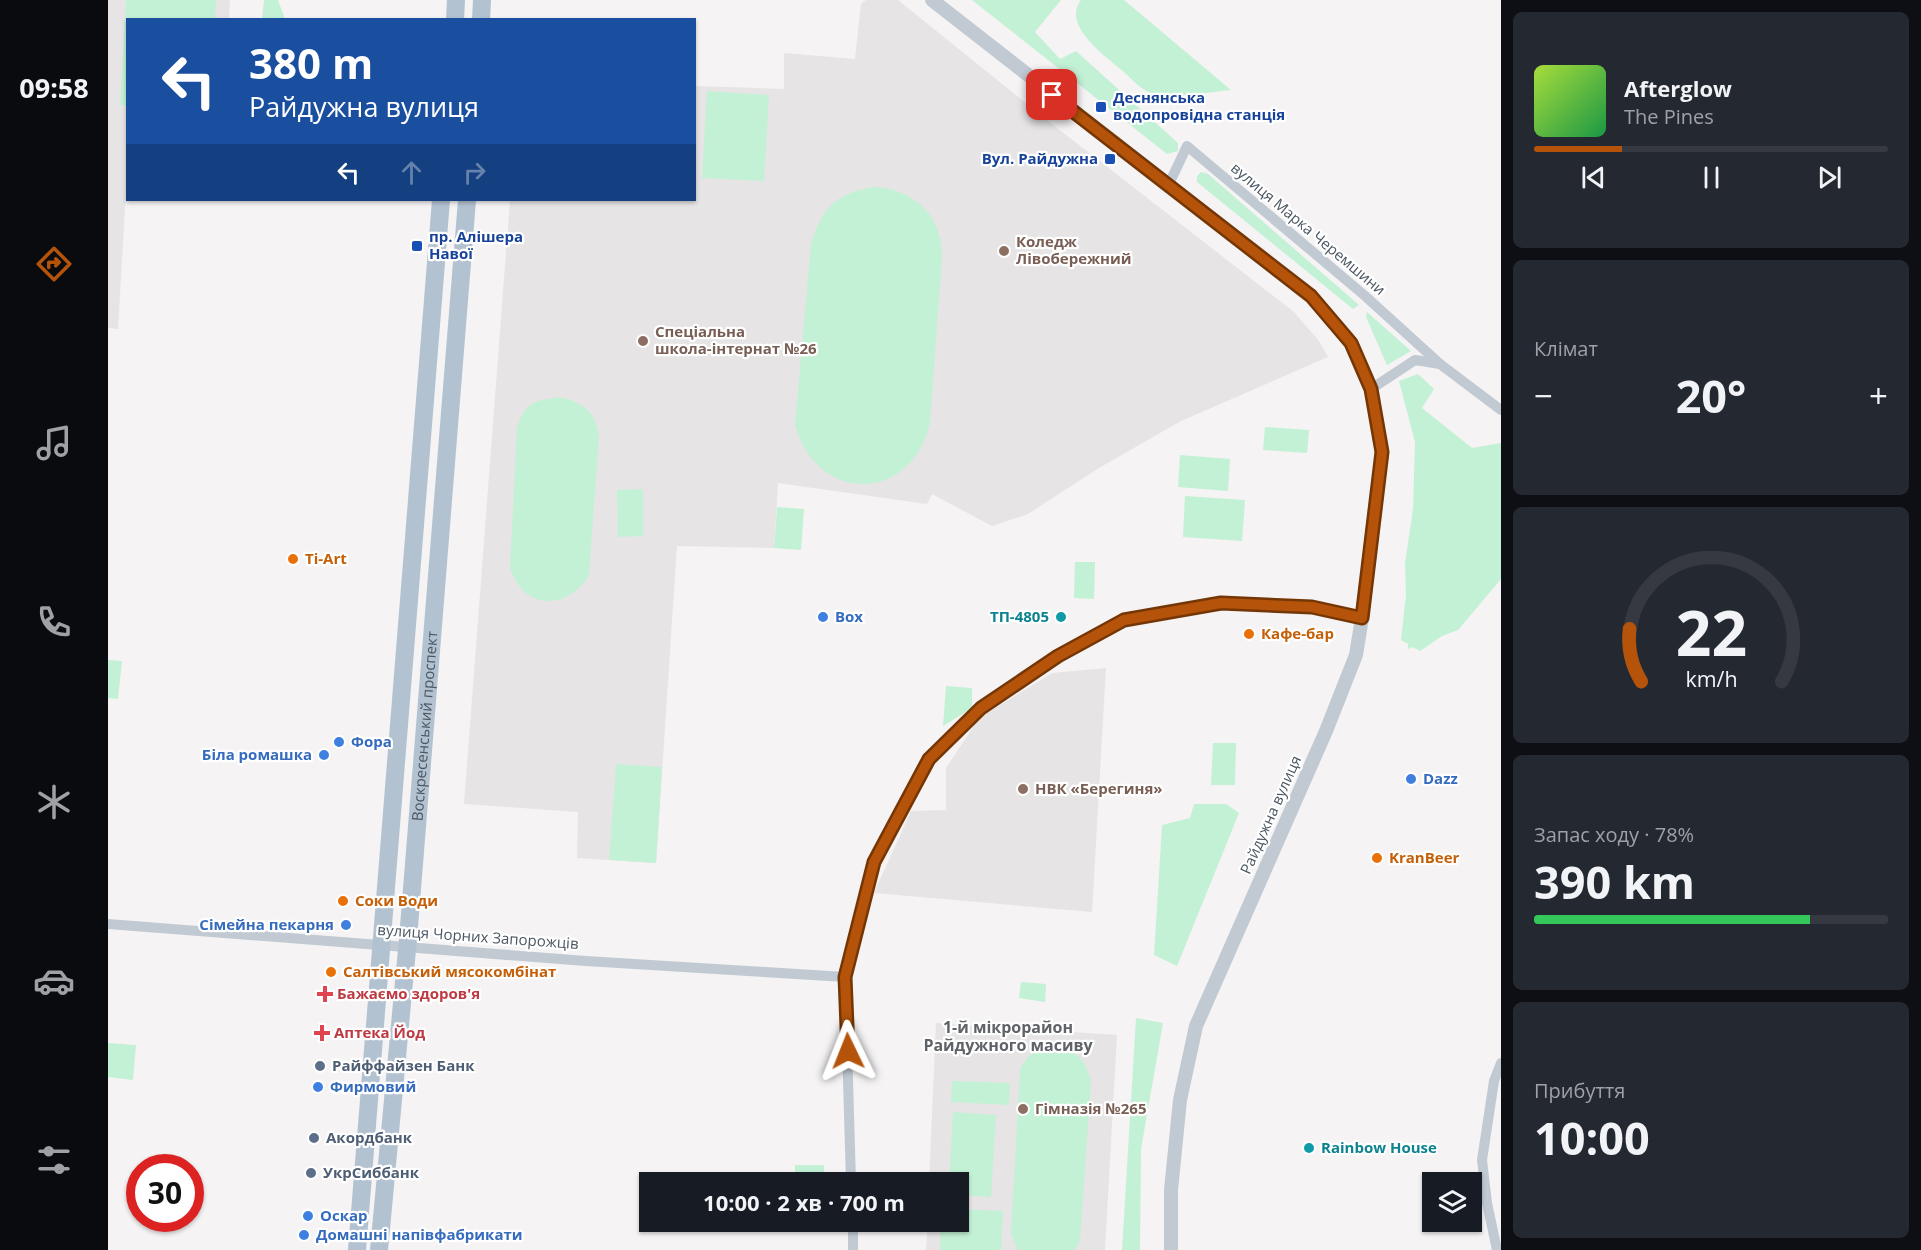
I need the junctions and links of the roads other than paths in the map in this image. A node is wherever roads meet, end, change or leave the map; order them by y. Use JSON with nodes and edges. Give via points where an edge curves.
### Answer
{"nodes":[{"id":1,"x":456,"y":0,"type":"edge"},
{"id":2,"x":482,"y":0,"type":"edge"},
{"id":3,"x":932,"y":0,"type":"edge"},
{"id":4,"x":455,"y":18,"type":"edge"},
{"id":5,"x":481,"y":18,"type":"edge"},
{"id":6,"x":1169,"y":184,"type":"junction"},
{"id":7,"x":441,"y":201,"type":"edge"},
{"id":8,"x":467,"y":201,"type":"edge"},
{"id":9,"x":1440,"y":364,"type":"junction"},
{"id":10,"x":1371,"y":389,"type":"junction"},
{"id":11,"x":1501,"y":410,"type":"edge"},
{"id":12,"x":1362,"y":618,"type":"junction"},
{"id":13,"x":108,"y":924,"type":"edge"},
{"id":14,"x":381,"y":945,"type":"junction"},
{"id":15,"x":407,"y":946,"type":"junction"},
{"id":16,"x":845,"y":977,"type":"junction"},
{"id":17,"x":1501,"y":1063,"type":"edge"},
{"id":18,"x":852,"y":1172,"type":"edge"},
{"id":19,"x":853,"y":1232,"type":"edge"},
{"id":20,"x":357,"y":1250,"type":"edge"},
{"id":21,"x":379,"y":1250,"type":"edge"},
{"id":22,"x":854,"y":1250,"type":"edge"},
{"id":23,"x":1171,"y":1250,"type":"edge"},
{"id":24,"x":1497,"y":1250,"type":"edge"}],
"edges":[{"from":1,"to":4,"type":"main road"},
{"from":2,"to":5,"type":"main road"},
{"from":3,"to":6,"type":"street","name":"Райдужна вулиця"},
{"from":6,"to":9,"type":"street","name":"вулиця Марка Черемшини","via":[[1187,146]]},
{"from":6,"to":10,"type":"street","name":"Райдужна вулиця","via":[[1311,296],[1351,343]]},
{"from":7,"to":14,"type":"main road","name":"Воскресенський проспект"},
{"from":8,"to":15,"type":"main road","name":"Воскресенський проспект"},
{"from":9,"to":10,"type":"street","via":[[1415,360]]},
{"from":9,"to":11,"type":"street","name":"вулиця Марка Черемшини"},
{"from":10,"to":12,"type":"street","name":"Райдужна вулиця","via":[[1382,452]]},
{"from":12,"to":16,"type":"street","via":[[1312,607],[1221,603],[1124,620],[1027,676],[981,708],[929,759],[874,862]]},
{"from":12,"to":23,"type":"street","name":"Райдужна вулиця","via":[[1356,655],[1326,731],[1196,1026],[1180,1100],[1171,1190]]},
{"from":13,"to":14,"type":"street","name":"вулиця Чорних Запорожців"},
{"from":14,"to":15,"type":"street","name":"вулиця Чорних Запорожців"},
{"from":14,"to":20,"type":"main road","name":"Воскресенський проспект"},
{"from":15,"to":16,"type":"street","name":"вулиця Чорних Запорожців"},
{"from":15,"to":21,"type":"main road","name":"Воскресенський проспект"},
{"from":16,"to":18,"type":"street"},
{"from":17,"to":24,"type":"street","via":[[1494,1081],[1482,1160]]},
{"from":19,"to":22,"type":"street"}]}
